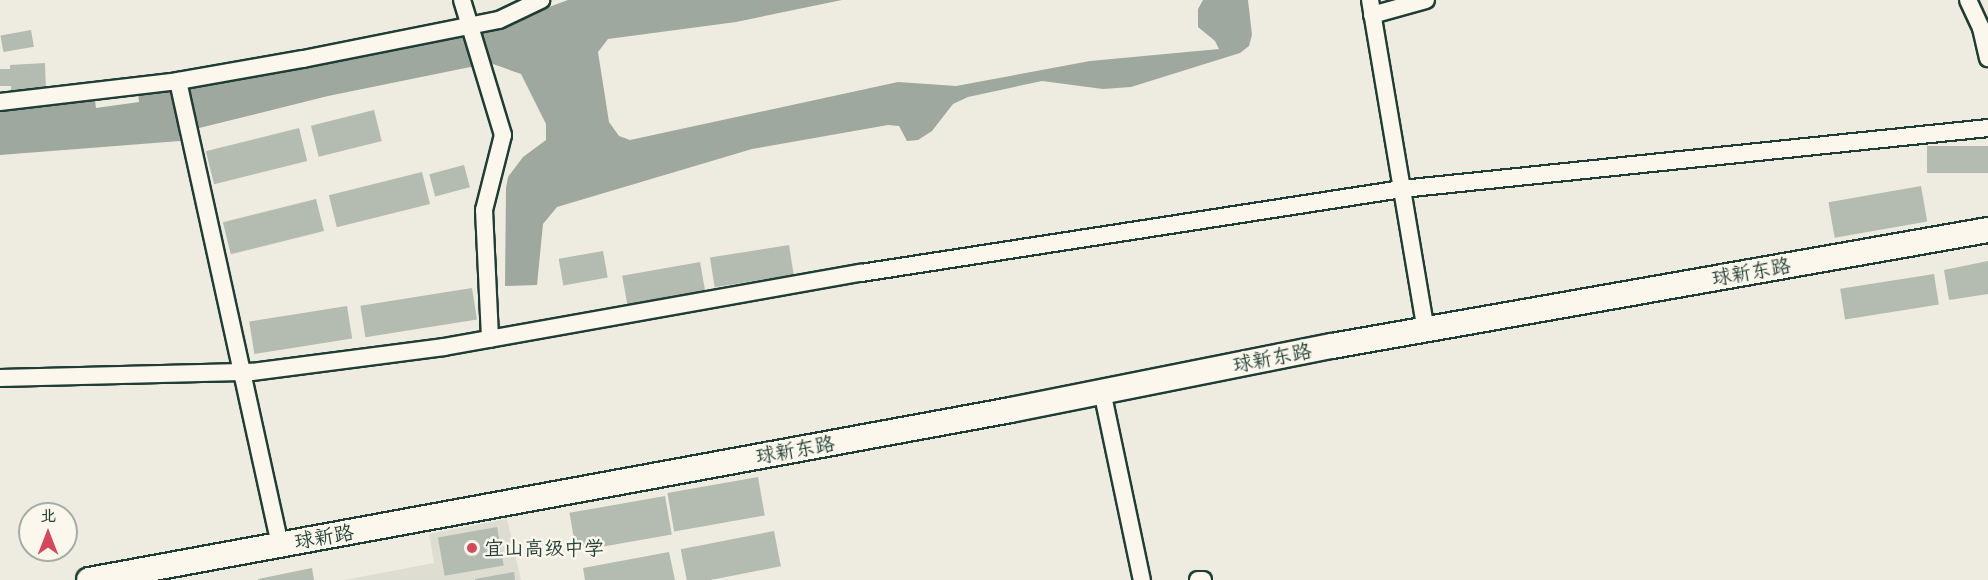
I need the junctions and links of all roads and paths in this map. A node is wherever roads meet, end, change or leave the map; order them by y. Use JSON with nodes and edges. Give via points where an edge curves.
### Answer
{"nodes":[{"id":1,"x":462,"y":0,"type":"edge"},
{"id":2,"x":541,"y":0,"type":"edge"},
{"id":3,"x":1426,"y":0,"type":"edge"},
{"id":4,"x":1968,"y":0,"type":"edge"},
{"id":5,"x":1371,"y":7,"type":"edge"},
{"id":6,"x":468,"y":28,"type":"junction"},
{"id":7,"x":1988,"y":58,"type":"edge"},
{"id":8,"x":178,"y":84,"type":"junction"},
{"id":9,"x":0,"y":102,"type":"edge"},
{"id":10,"x":1988,"y":128,"type":"edge"},
{"id":11,"x":1402,"y":189,"type":"junction"},
{"id":12,"x":1988,"y":230,"type":"edge"},
{"id":13,"x":1426,"y":330,"type":"junction"},
{"id":14,"x":490,"y":339,"type":"junction"},
{"id":15,"x":241,"y":373,"type":"junction"},
{"id":16,"x":0,"y":378,"type":"edge"},
{"id":17,"x":1102,"y":391,"type":"junction"},
{"id":18,"x":558,"y":494,"type":"joint"},
{"id":19,"x":280,"y":545,"type":"junction"},
{"id":20,"x":89,"y":580,"type":"edge"},
{"id":21,"x":1142,"y":580,"type":"edge"},
{"id":22,"x":1198,"y":580,"type":"edge"},
{"id":23,"x":1203,"y":580,"type":"edge"}],
"edges":[{"from":1,"to":6,"type":"street"},
{"from":2,"to":6,"type":"street","via":[[499,20]]},
{"from":3,"to":5,"type":"street"},
{"from":4,"to":7,"type":"street","via":[[1981,28]]},
{"from":5,"to":11,"type":"street"},
{"from":6,"to":8,"type":"street"},
{"from":6,"to":14,"type":"street","via":[[504,142],[484,210]]},
{"from":8,"to":9,"type":"street"},
{"from":8,"to":15,"type":"street"},
{"from":10,"to":11,"type":"street"},
{"from":11,"to":13,"type":"street"},
{"from":11,"to":14,"type":"street","via":[[861,273]]},
{"from":12,"to":13,"type":"street","name":"球新东路"},
{"from":13,"to":17,"type":"street","name":"球新东路"},
{"from":14,"to":15,"type":"street"},
{"from":15,"to":16,"type":"street"},
{"from":15,"to":19,"type":"street"},
{"from":17,"to":18,"type":"street","name":"球新东路"},
{"from":17,"to":21,"type":"street"},
{"from":18,"to":19,"type":"street","name":"球新路"},
{"from":19,"to":20,"type":"street","name":"球新路"},
{"from":22,"to":23,"type":"street"}]}
